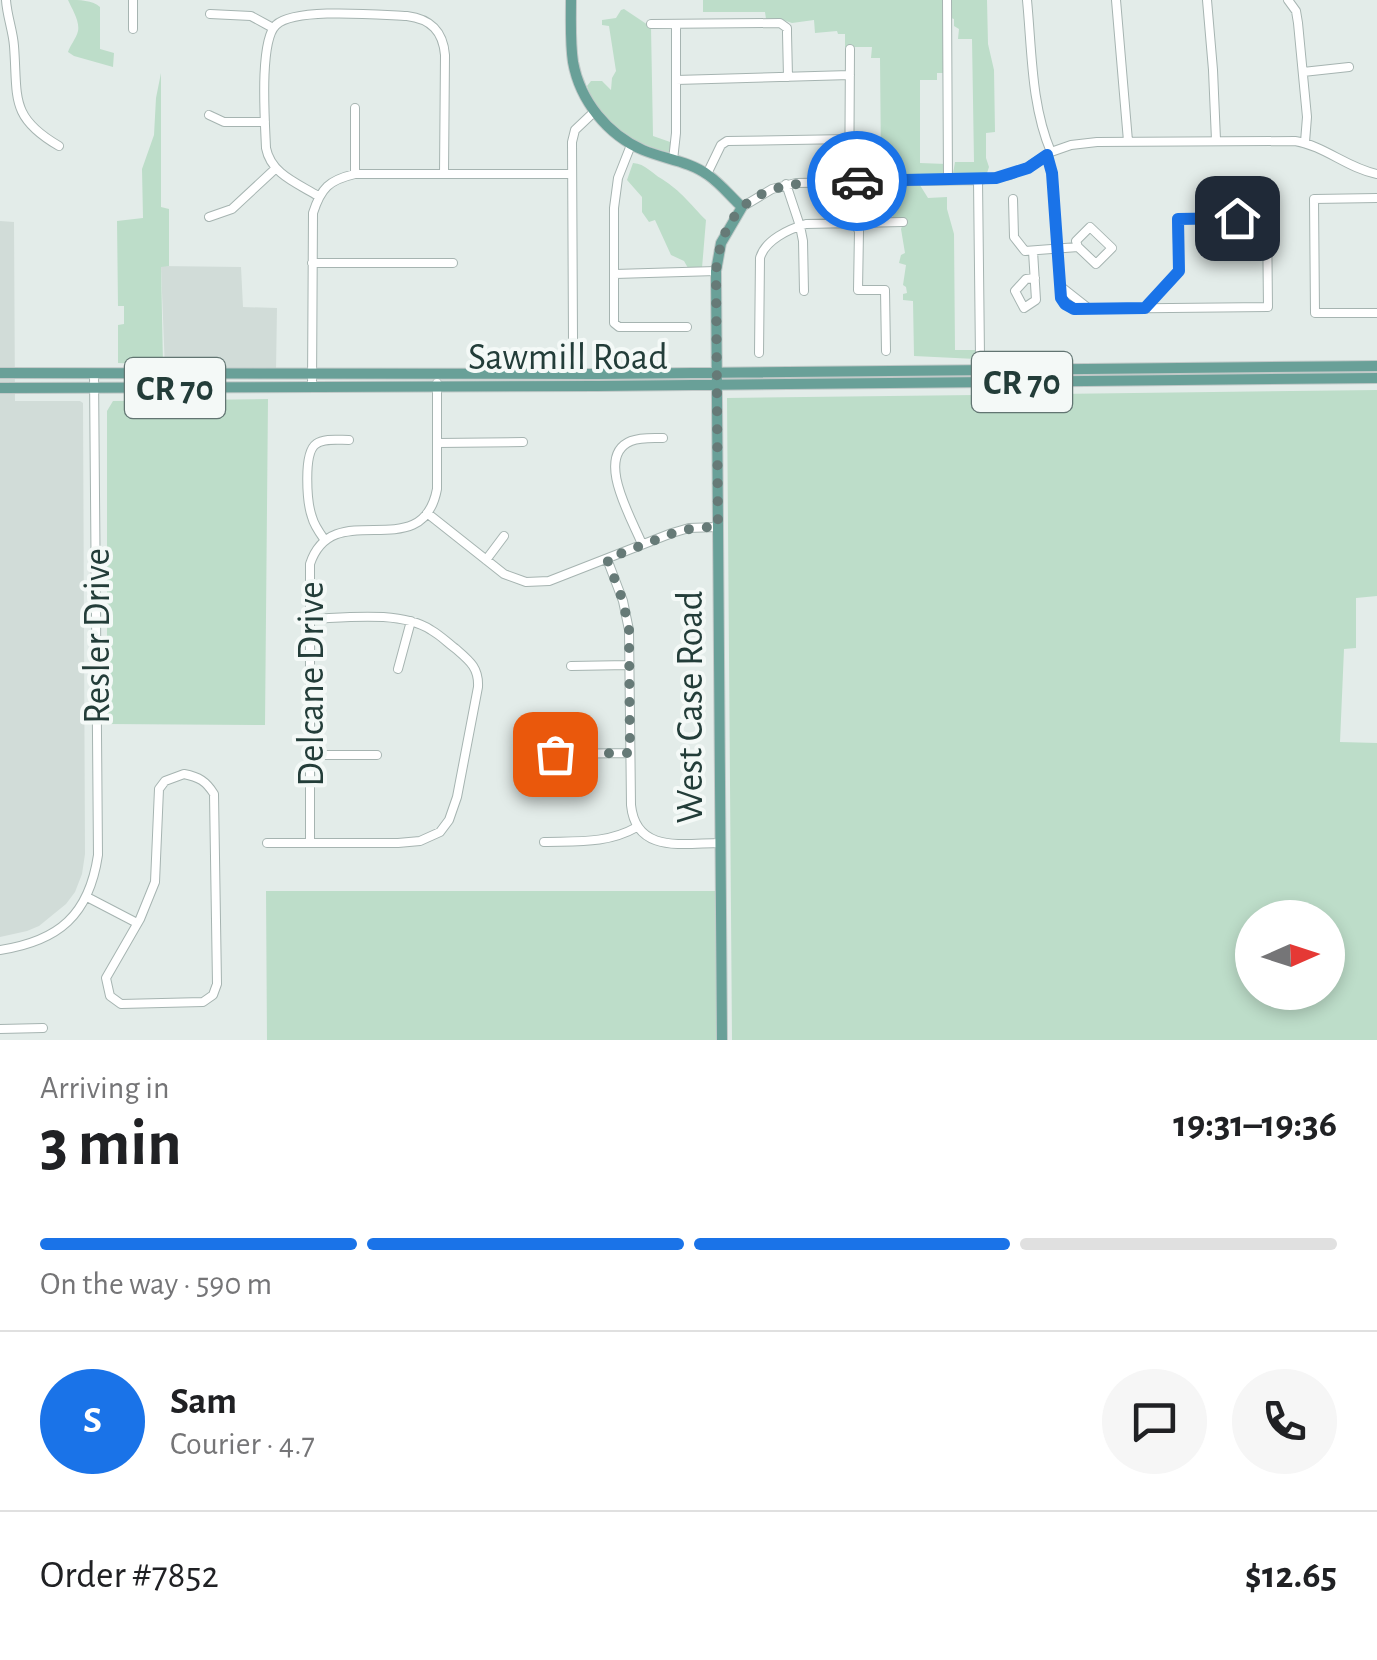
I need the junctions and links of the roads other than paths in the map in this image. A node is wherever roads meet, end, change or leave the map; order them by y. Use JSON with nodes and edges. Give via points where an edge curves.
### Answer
{"nodes":[{"id":1,"x":6,"y":0,"type":"edge"},
{"id":2,"x":134,"y":0,"type":"edge"},
{"id":3,"x":571,"y":0,"type":"edge"},
{"id":4,"x":946,"y":0,"type":"edge"},
{"id":5,"x":1027,"y":0,"type":"edge"},
{"id":6,"x":1116,"y":0,"type":"edge"},
{"id":7,"x":1206,"y":0,"type":"edge"},
{"id":8,"x":1290,"y":1,"type":"edge"},
{"id":9,"x":210,"y":14,"type":"dead end"},
{"id":10,"x":651,"y":24,"type":"dead end"},
{"id":11,"x":676,"y":24,"type":"junction"},
{"id":12,"x":134,"y":28,"type":"dead end"},
{"id":13,"x":273,"y":28,"type":"junction"},
{"id":14,"x":850,"y":50,"type":"dead end"},
{"id":15,"x":1349,"y":68,"type":"dead end"},
{"id":16,"x":1303,"y":72,"type":"junction"},
{"id":17,"x":850,"y":75,"type":"junction"},
{"id":18,"x":788,"y":77,"type":"junction"},
{"id":19,"x":676,"y":80,"type":"junction"},
{"id":20,"x":355,"y":108,"type":"dead end"},
{"id":21,"x":594,"y":112,"type":"junction"},
{"id":22,"x":208,"y":115,"type":"dead end"},
{"id":23,"x":266,"y":122,"type":"junction"},
{"id":24,"x":850,"y":139,"type":"junction"},
{"id":25,"x":1128,"y":140,"type":"junction"},
{"id":26,"x":1216,"y":140,"type":"junction"},
{"id":27,"x":1305,"y":142,"type":"junction"},
{"id":28,"x":631,"y":144,"type":"junction"},
{"id":29,"x":59,"y":146,"type":"dead end"},
{"id":30,"x":1049,"y":154,"type":"junction"},
{"id":31,"x":673,"y":160,"type":"junction"},
{"id":32,"x":275,"y":169,"type":"junction"},
{"id":33,"x":355,"y":174,"type":"junction"},
{"id":34,"x":444,"y":174,"type":"junction"},
{"id":35,"x":572,"y":174,"type":"junction"},
{"id":36,"x":706,"y":174,"type":"junction"},
{"id":37,"x":1377,"y":174,"type":"edge"},
{"id":38,"x":948,"y":180,"type":"junction"},
{"id":39,"x":978,"y":180,"type":"junction"},
{"id":40,"x":849,"y":181,"type":"junction"},
{"id":41,"x":786,"y":184,"type":"junction"},
{"id":42,"x":318,"y":196,"type":"junction"},
{"id":43,"x":1377,"y":198,"type":"edge"},
{"id":44,"x":1013,"y":199,"type":"dead end"},
{"id":45,"x":742,"y":207,"type":"junction"},
{"id":46,"x":208,"y":217,"type":"dead end"},
{"id":47,"x":903,"y":222,"type":"dead end"},
{"id":48,"x":856,"y":223,"type":"junction"},
{"id":49,"x":800,"y":226,"type":"junction"},
{"id":50,"x":1078,"y":246,"type":"junction"},
{"id":51,"x":1057,"y":249,"type":"junction"},
{"id":52,"x":1033,"y":251,"type":"junction"},
{"id":53,"x":312,"y":263,"type":"junction"},
{"id":54,"x":453,"y":263,"type":"dead end"},
{"id":55,"x":716,"y":271,"type":"junction"},
{"id":56,"x":615,"y":274,"type":"junction"},
{"id":57,"x":1035,"y":278,"type":"dead end"},
{"id":58,"x":804,"y":291,"type":"dead end"},
{"id":59,"x":1145,"y":308,"type":"junction"},
{"id":60,"x":1377,"y":313,"type":"edge"},
{"id":61,"x":687,"y":327,"type":"dead end"},
{"id":62,"x":573,"y":339,"type":"dead end"},
{"id":63,"x":886,"y":351,"type":"dead end"},
{"id":64,"x":760,"y":353,"type":"dead end"},
{"id":65,"x":980,"y":357,"type":"dead end"},
{"id":66,"x":1377,"y":366,"type":"edge"},
{"id":67,"x":0,"y":374,"type":"edge"},
{"id":68,"x":94,"y":374,"type":"junction"},
{"id":69,"x":1377,"y":378,"type":"edge"},
{"id":70,"x":716,"y":379,"type":"junction"},
{"id":71,"x":312,"y":380,"type":"junction"},
{"id":72,"x":437,"y":381,"type":"junction"},
{"id":73,"x":0,"y":388,"type":"edge"},
{"id":74,"x":94,"y":388,"type":"junction"},
{"id":75,"x":664,"y":438,"type":"dead end"},
{"id":76,"x":348,"y":440,"type":"dead end"},
{"id":77,"x":523,"y":442,"type":"dead end"},
{"id":78,"x":438,"y":443,"type":"junction"},
{"id":79,"x":427,"y":513,"type":"junction"},
{"id":80,"x":718,"y":526,"type":"junction"},
{"id":81,"x":504,"y":536,"type":"dead end"},
{"id":82,"x":324,"y":538,"type":"junction"},
{"id":83,"x":642,"y":544,"type":"junction"},
{"id":84,"x":607,"y":559,"type":"junction"},
{"id":85,"x":486,"y":560,"type":"junction"},
{"id":86,"x":308,"y":619,"type":"junction"},
{"id":87,"x":411,"y":621,"type":"junction"},
{"id":88,"x":629,"y":665,"type":"junction"},
{"id":89,"x":571,"y":666,"type":"dead end"},
{"id":90,"x":398,"y":669,"type":"dead end"},
{"id":91,"x":630,"y":753,"type":"junction"},
{"id":92,"x":376,"y":754,"type":"dead end"},
{"id":93,"x":555,"y":754,"type":"dead end"},
{"id":94,"x":310,"y":755,"type":"junction"},
{"id":95,"x":637,"y":827,"type":"junction"},
{"id":96,"x":544,"y":842,"type":"dead end"},
{"id":97,"x":720,"y":842,"type":"junction"},
{"id":98,"x":267,"y":843,"type":"dead end"},
{"id":99,"x":310,"y":843,"type":"junction"},
{"id":100,"x":88,"y":896,"type":"junction"},
{"id":101,"x":137,"y":924,"type":"junction"},
{"id":102,"x":0,"y":950,"type":"edge"},
{"id":103,"x":43,"y":1028,"type":"dead end"},
{"id":104,"x":31,"y":1029,"type":"junction"},
{"id":105,"x":0,"y":1030,"type":"edge"},
{"id":106,"x":31,"y":1040,"type":"edge"},
{"id":107,"x":722,"y":1040,"type":"edge"}],
"edges":[{"from":1,"to":29,"type":"street","via":[[19,106],[32,128]]},
{"from":2,"to":12,"type":"street"},
{"from":3,"to":21,"type":"main road","via":[[574,65]]},
{"from":4,"to":38,"type":"street"},
{"from":5,"to":30,"type":"street"},
{"from":6,"to":25,"type":"street"},
{"from":7,"to":26,"type":"street"},
{"from":8,"to":16,"type":"street"},
{"from":9,"to":13,"type":"street","via":[[252,16]]},
{"from":10,"to":11,"type":"street"},
{"from":11,"to":18,"type":"street","via":[[780,22],[788,32]]},
{"from":11,"to":19,"type":"street"},
{"from":13,"to":23,"type":"street","via":[[266,50]]},
{"from":13,"to":34,"type":"street","via":[[296,16],[334,14],[413,16],[438,30],[446,54]]},
{"from":14,"to":17,"type":"street"},
{"from":15,"to":16,"type":"street"},
{"from":16,"to":27,"type":"street"},
{"from":17,"to":18,"type":"street"},
{"from":17,"to":24,"type":"street"},
{"from":18,"to":19,"type":"street"},
{"from":19,"to":31,"type":"street"},
{"from":20,"to":33,"type":"street"},
{"from":21,"to":28,"type":"main road"},
{"from":21,"to":35,"type":"street","via":[[573,135]]},
{"from":22,"to":23,"type":"street","via":[[224,122]]},
{"from":23,"to":32,"type":"street"},
{"from":24,"to":36,"type":"street","via":[[727,141]]},
{"from":24,"to":40,"type":"street"},
{"from":25,"to":26,"type":"street"},
{"from":25,"to":30,"type":"street"},
{"from":26,"to":27,"type":"street"},
{"from":27,"to":37,"type":"street"},
{"from":28,"to":31,"type":"main road"},
{"from":28,"to":56,"type":"street","via":[[616,192]]},
{"from":30,"to":39,"type":"street","via":[[1010,175]]},
{"from":30,"to":51,"type":"street"},
{"from":31,"to":36,"type":"main road"},
{"from":32,"to":42,"type":"street"},
{"from":32,"to":46,"type":"street","via":[[232,209]]},
{"from":33,"to":34,"type":"street"},
{"from":33,"to":42,"type":"street"},
{"from":34,"to":35,"type":"street"},
{"from":35,"to":62,"type":"street"},
{"from":36,"to":45,"type":"main road"},
{"from":38,"to":39,"type":"street"},
{"from":38,"to":40,"type":"street"},
{"from":39,"to":65,"type":"street"},
{"from":40,"to":41,"type":"street"},
{"from":40,"to":48,"type":"street","via":[[849,214]]},
{"from":41,"to":45,"type":"street"},
{"from":41,"to":49,"type":"street"},
{"from":42,"to":53,"type":"street"},
{"from":43,"to":60,"type":"street","via":[[1314,199],[1316,313]]},
{"from":44,"to":52,"type":"street","via":[[1014,237]]},
{"from":45,"to":55,"type":"main road","name":"West Case Road","via":[[721,243]]},
{"from":47,"to":48,"type":"street"},
{"from":48,"to":49,"type":"street"},
{"from":48,"to":63,"type":"street","via":[[858,290],[885,290]]},
{"from":49,"to":58,"type":"street"},
{"from":49,"to":64,"type":"street","via":[[761,253]]},
{"from":50,"to":50,"type":"street","via":[[1090,226],[1112,248],[1096,264]]},
{"from":50,"to":51,"type":"street"},
{"from":51,"to":52,"type":"street"},
{"from":51,"to":59,"type":"street","via":[[1061,298],[1069,307]]},
{"from":52,"to":57,"type":"street"},
{"from":53,"to":54,"type":"street"},
{"from":53,"to":71,"type":"street"},
{"from":55,"to":56,"type":"street"},
{"from":55,"to":70,"type":"main road","name":"West Case Road"},
{"from":56,"to":61,"type":"street","via":[[615,325]]},
{"from":59,"to":59,"type":"street","via":[[1179,271],[1178,219],[1267,217],[1268,307]]},
{"from":66,"to":70,"type":"main road","name":"Sawmill Road","number":"CR 70"},
{"from":67,"to":68,"type":"main road","name":"Sawmill Road","number":"CR 70"},
{"from":68,"to":71,"type":"main road","name":"Sawmill Road","number":"CR 70"},
{"from":68,"to":74,"type":"street","name":"Resler Drive"},
{"from":69,"to":70,"type":"main road","name":"Sawmill Road","number":"CR 70"},
{"from":70,"to":72,"type":"main road","name":"Sawmill Road","number":"CR 70"},
{"from":70,"to":80,"type":"main road","name":"West Case Road"},
{"from":71,"to":72,"type":"main road","name":"Sawmill Road","number":"CR 70"},
{"from":71,"to":74,"type":"main road","name":"Sawmill Road","number":"CR 70"},
{"from":72,"to":78,"type":"street"},
{"from":73,"to":74,"type":"main road","name":"Sawmill Road","number":"CR 70"},
{"from":74,"to":100,"type":"street","name":"Resler Drive","via":[[98,855]]},
{"from":75,"to":83,"type":"street","via":[[626,443],[614,460]]},
{"from":76,"to":82,"type":"street","via":[[321,442],[309,455],[309,508]]},
{"from":77,"to":78,"type":"street"},
{"from":78,"to":79,"type":"street","via":[[437,490]]},
{"from":79,"to":82,"type":"street","name":"Delcane Drive","via":[[398,530]]},
{"from":79,"to":85,"type":"street"},
{"from":80,"to":83,"type":"street"},
{"from":80,"to":97,"type":"main road","name":"West Case Road"},
{"from":81,"to":85,"type":"street"},
{"from":82,"to":86,"type":"street","name":"Delcane Drive","via":[[310,564]]},
{"from":83,"to":84,"type":"street"},
{"from":84,"to":85,"type":"street","via":[[537,582],[510,577]]},
{"from":84,"to":88,"type":"street","via":[[627,614]]},
{"from":86,"to":87,"type":"street"},
{"from":86,"to":94,"type":"street","name":"Delcane Drive"},
{"from":87,"to":90,"type":"street"},
{"from":87,"to":99,"type":"street","via":[[476,668],[478,687],[447,824],[420,842]]},
{"from":88,"to":89,"type":"street"},
{"from":88,"to":91,"type":"street"},
{"from":91,"to":93,"type":"street"},
{"from":91,"to":95,"type":"street"},
{"from":92,"to":94,"type":"street"},
{"from":94,"to":99,"type":"street","name":"Delcane Drive"},
{"from":95,"to":96,"type":"street","via":[[603,841]]},
{"from":95,"to":97,"type":"street","via":[[659,842]]},
{"from":97,"to":107,"type":"main road","name":"West Case Road"},
{"from":98,"to":99,"type":"street"},
{"from":100,"to":101,"type":"street"},
{"from":100,"to":102,"type":"street","via":[[46,938]]},
{"from":101,"to":101,"type":"street","via":[[155,882],[159,789],[164,781],[195,776],[214,794],[213,995],[192,1004],[116,1002],[106,978]]},
{"from":103,"to":104,"type":"street"},
{"from":104,"to":105,"type":"street"},
{"from":104,"to":106,"type":"street"}]}
